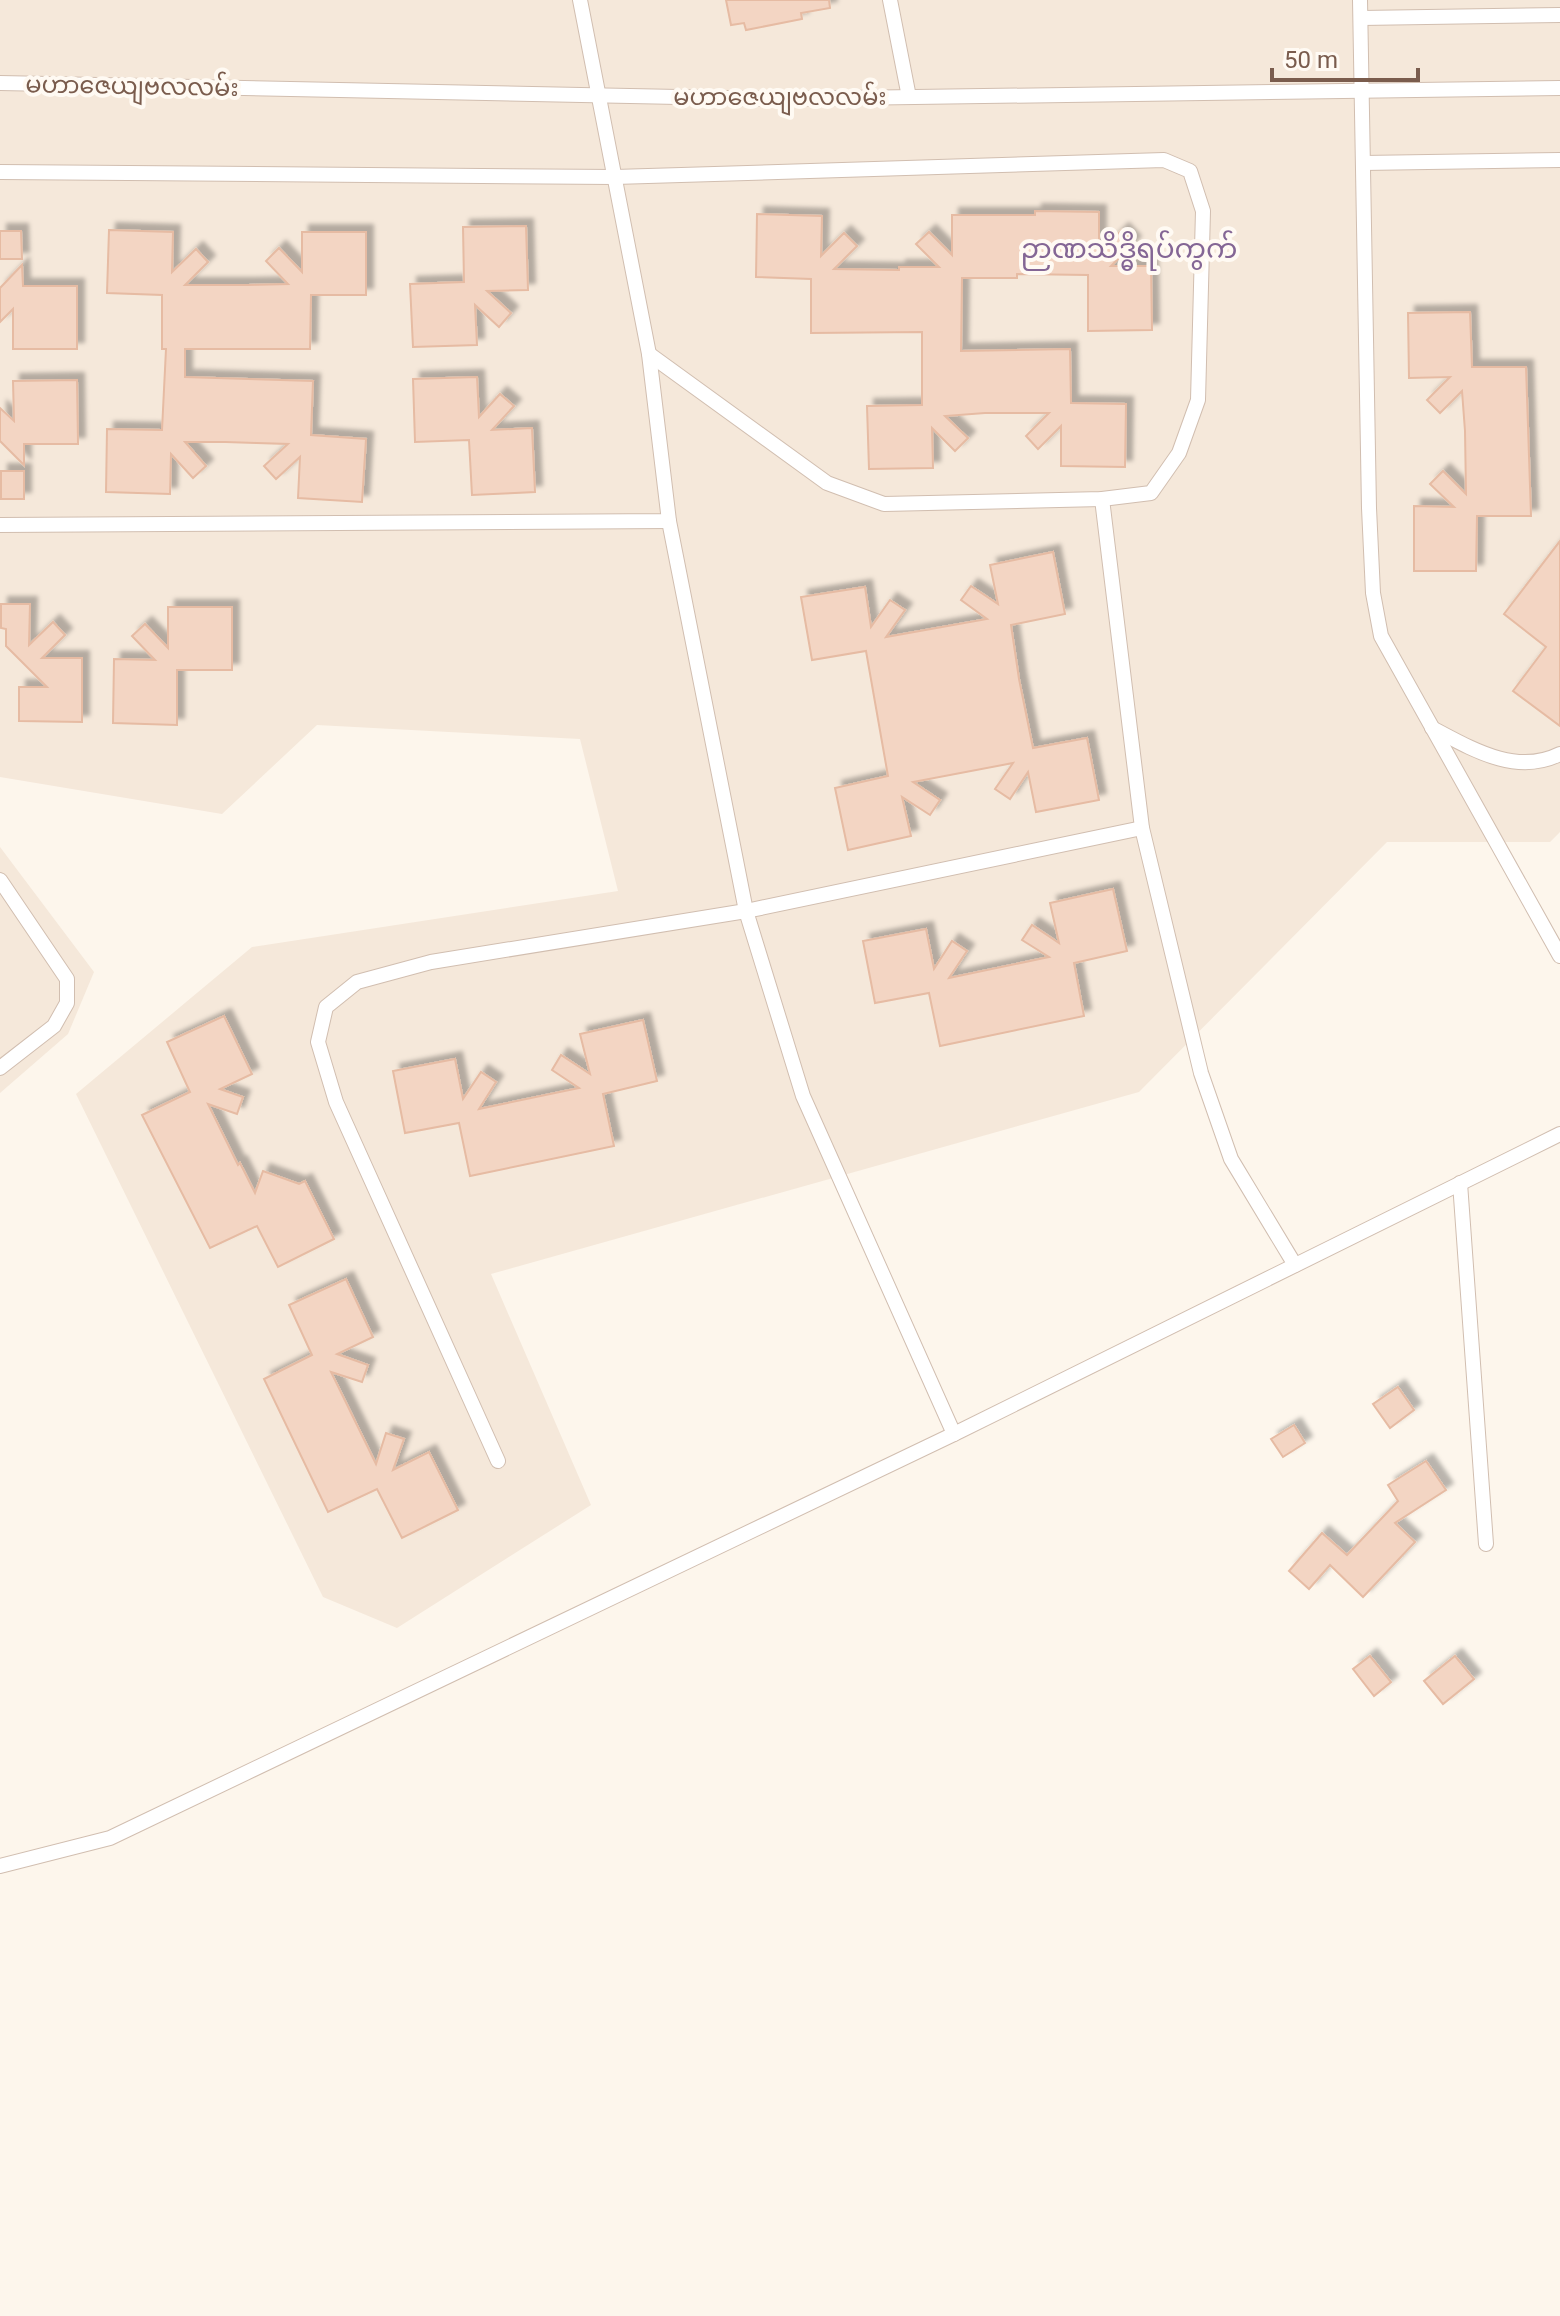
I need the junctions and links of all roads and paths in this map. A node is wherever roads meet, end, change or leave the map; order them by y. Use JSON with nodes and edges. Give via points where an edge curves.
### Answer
{"nodes":[{"id":1,"x":580,"y":0,"type":"edge"},
{"id":2,"x":890,"y":0,"type":"edge"},
{"id":3,"x":1360,"y":0,"type":"edge"},
{"id":4,"x":1560,"y":15,"type":"edge"},
{"id":5,"x":1361,"y":18,"type":"junction"},
{"id":6,"x":0,"y":83,"type":"edge"},
{"id":7,"x":1560,"y":88,"type":"edge"},
{"id":8,"x":1362,"y":91,"type":"junction"},
{"id":9,"x":599,"y":95,"type":"junction"},
{"id":10,"x":909,"y":97,"type":"junction"},
{"id":11,"x":1560,"y":160,"type":"edge"},
{"id":12,"x":1363,"y":163,"type":"junction"},
{"id":13,"x":0,"y":172,"type":"edge"},
{"id":14,"x":615,"y":177,"type":"junction"},
{"id":15,"x":649,"y":354,"type":"junction"},
{"id":16,"x":1102,"y":499,"type":"junction"},
{"id":17,"x":669,"y":521,"type":"junction"},
{"id":18,"x":0,"y":525,"type":"edge"},
{"id":19,"x":1432,"y":728,"type":"junction"},
{"id":20,"x":1560,"y":754,"type":"edge"},
{"id":21,"x":1142,"y":828,"type":"junction"},
{"id":22,"x":0,"y":880,"type":"edge"},
{"id":23,"x":746,"y":911,"type":"junction"},
{"id":24,"x":1560,"y":956,"type":"edge"},
{"id":25,"x":0,"y":1068,"type":"edge"},
{"id":26,"x":1560,"y":1134,"type":"edge"},
{"id":27,"x":1460,"y":1183,"type":"junction"},
{"id":28,"x":1295,"y":1265,"type":"junction"},
{"id":29,"x":954,"y":1434,"type":"junction"},
{"id":30,"x":498,"y":1461,"type":"dead end"},
{"id":31,"x":1486,"y":1544,"type":"dead end"},
{"id":32,"x":0,"y":1866,"type":"edge"}],
"edges":[{"from":1,"to":9,"type":"street"},
{"from":2,"to":10,"type":"street"},
{"from":3,"to":5,"type":"street"},
{"from":4,"to":5,"type":"street"},
{"from":5,"to":8,"type":"street"},
{"from":6,"to":9,"type":"street","name":"မဟာဇေယျဗလလမ်း"},
{"from":7,"to":8,"type":"street","name":"မဟာဇေယျဗလလမ်း"},
{"from":8,"to":10,"type":"street","name":"မဟာဇေယျဗလလမ်း"},
{"from":8,"to":12,"type":"street"},
{"from":9,"to":10,"type":"street","name":"မဟာဇေယျဗလလမ်း"},
{"from":9,"to":14,"type":"street"},
{"from":11,"to":12,"type":"street"},
{"from":12,"to":19,"type":"street","via":[[1373,593],[1381,636]]},
{"from":13,"to":14,"type":"street"},
{"from":14,"to":15,"type":"street"},
{"from":14,"to":16,"type":"street","via":[[1164,160],[1190,171],[1203,211],[1198,400],[1179,453],[1151,493]]},
{"from":15,"to":16,"type":"street","via":[[827,483],[884,504]]},
{"from":15,"to":17,"type":"street"},
{"from":16,"to":21,"type":"street"},
{"from":17,"to":18,"type":"street"},
{"from":17,"to":23,"type":"street"},
{"from":19,"to":20,"type":"street","via":[[1491,759],[1544,762]]},
{"from":19,"to":24,"type":"street"},
{"from":21,"to":23,"type":"street"},
{"from":21,"to":28,"type":"street","via":[[1201,1073],[1231,1159]]},
{"from":22,"to":25,"type":"street","via":[[67,979],[67,1003],[54,1026]]},
{"from":23,"to":29,"type":"street","via":[[803,1096]]},
{"from":23,"to":30,"type":"street","via":[[431,962],[357,982],[326,1007],[318,1042],[336,1102]]},
{"from":26,"to":27,"type":"street"},
{"from":27,"to":28,"type":"street"},
{"from":27,"to":31,"type":"street"},
{"from":28,"to":29,"type":"street"},
{"from":29,"to":32,"type":"street","via":[[110,1838]]}]}
